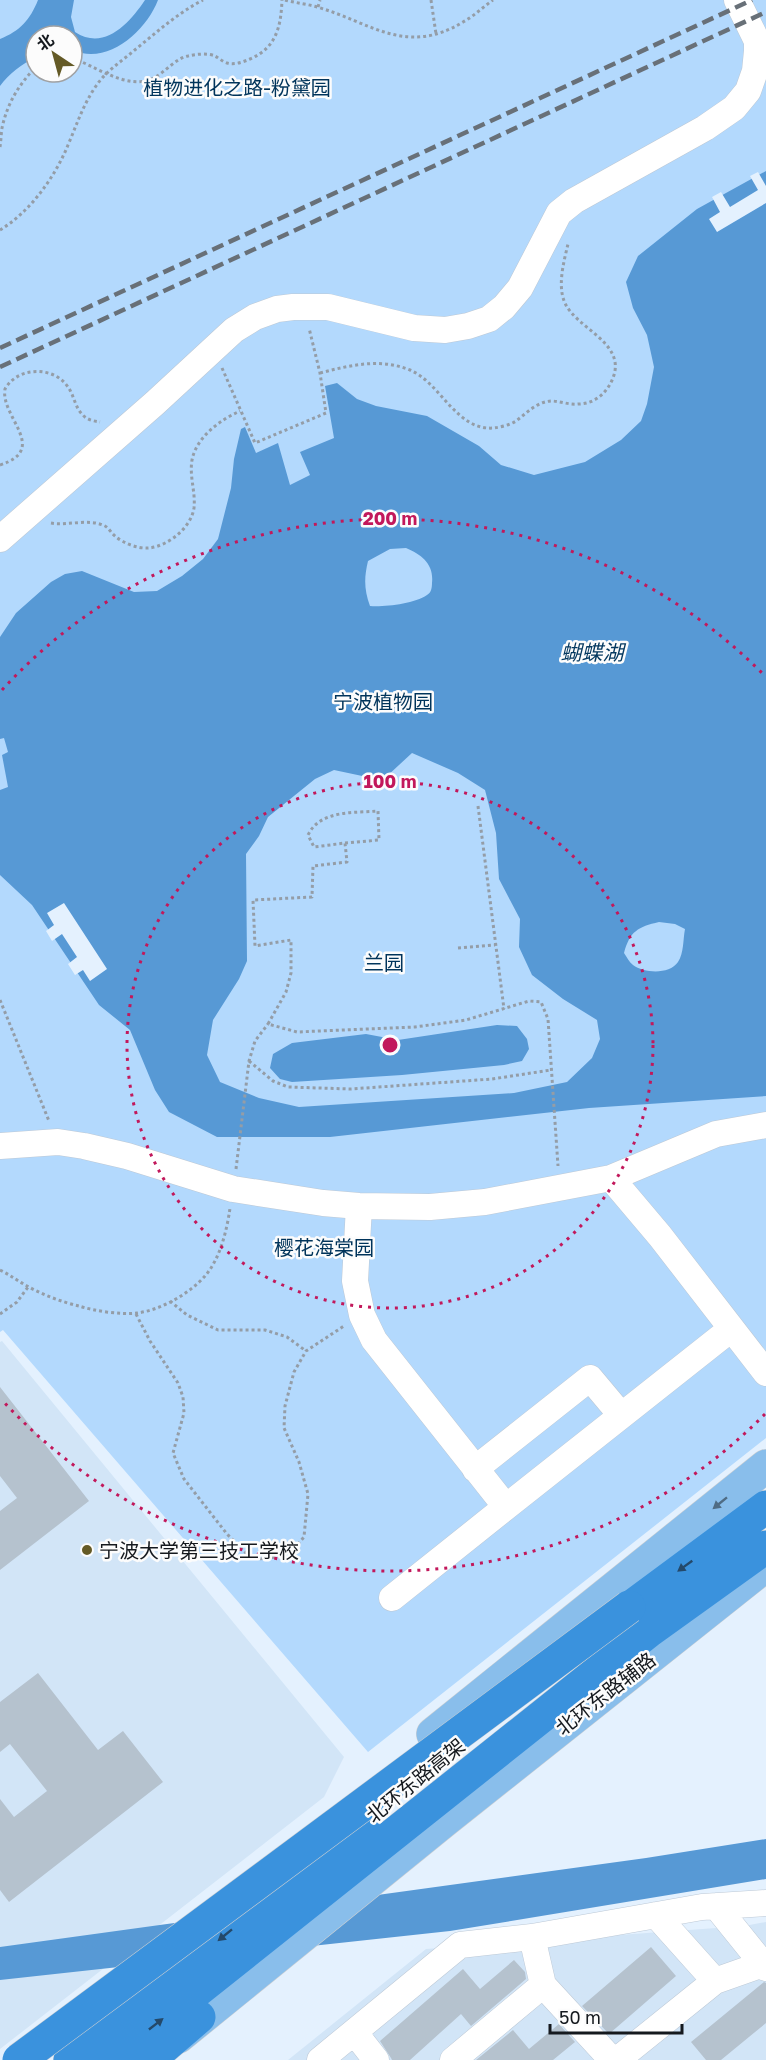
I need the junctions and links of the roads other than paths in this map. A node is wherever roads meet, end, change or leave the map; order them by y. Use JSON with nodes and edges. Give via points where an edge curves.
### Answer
{"nodes":[{"id":1,"x":737,"y":0,"type":"edge"},
{"id":2,"x":0,"y":539,"type":"edge"},
{"id":3,"x":766,"y":1125,"type":"edge"},
{"id":4,"x":0,"y":1146,"type":"edge"},
{"id":5,"x":611,"y":1178,"type":"junction"},
{"id":6,"x":359,"y":1206,"type":"junction"},
{"id":7,"x":731,"y":1329,"type":"junction"},
{"id":8,"x":766,"y":1372,"type":"edge"},
{"id":9,"x":621,"y":1415,"type":"junction"},
{"id":10,"x":766,"y":1466,"type":"edge"},
{"id":11,"x":475,"y":1469,"type":"junction"},
{"id":12,"x":506,"y":1507,"type":"junction"},
{"id":13,"x":766,"y":1507,"type":"edge"},
{"id":14,"x":766,"y":1547,"type":"edge"},
{"id":15,"x":766,"y":1565,"type":"edge"},
{"id":16,"x":392,"y":1598,"type":"dead end"},
{"id":17,"x":639,"y":1619,"type":"junction"},
{"id":18,"x":766,"y":1903,"type":"edge"},
{"id":19,"x":716,"y":1906,"type":"junction"},
{"id":20,"x":656,"y":1915,"type":"junction"},
{"id":21,"x":532,"y":1937,"type":"junction"},
{"id":22,"x":765,"y":1966,"type":"edge"},
{"id":23,"x":715,"y":1981,"type":"junction"},
{"id":24,"x":543,"y":1985,"type":"junction"},
{"id":25,"x":355,"y":2033,"type":"junction"},
{"id":26,"x":605,"y":2057,"type":"edge"},
{"id":27,"x":19,"y":2060,"type":"edge"},
{"id":28,"x":28,"y":2060,"type":"edge"},
{"id":29,"x":70,"y":2060,"type":"edge"},
{"id":30,"x":110,"y":2060,"type":"edge"},
{"id":31,"x":149,"y":2060,"type":"edge"},
{"id":32,"x":320,"y":2060,"type":"edge"},
{"id":33,"x":376,"y":2060,"type":"edge"},
{"id":34,"x":453,"y":2060,"type":"edge"}],
"edges":[{"from":1,"to":2,"type":"lane","via":[[757,41],[755,71],[748,90],[734,108],[705,129],[559,213],[520,288],[489,319],[445,330],[414,328],[328,307],[304,306],[255,317],[214,347]]},
{"from":3,"to":5,"type":"lane","via":[[716,1134]]},
{"from":4,"to":6,"type":"lane","via":[[58,1142],[84,1146],[233,1189]]},
{"from":5,"to":6,"type":"lane","via":[[485,1202],[430,1207]]},
{"from":5,"to":7,"type":"lane"},
{"from":6,"to":11,"type":"lane","via":[[355,1281],[362,1315],[375,1340]]},
{"from":7,"to":8,"type":"lane"},
{"from":7,"to":9,"type":"lane"},
{"from":9,"to":11,"type":"lane","via":[[590,1378]]},
{"from":9,"to":12,"type":"lane"},
{"from":10,"to":28,"type":"main road","one_way":true,"bridge":true},
{"from":11,"to":12,"type":"lane"},
{"from":12,"to":16,"type":"lane"},
{"from":13,"to":17,"type":"highway","name":"北环东路高架","one_way":true},
{"from":14,"to":17,"type":"highway","name":"北环东路高架"},
{"from":15,"to":31,"type":"main road","name":"北环东路辅路"},
{"from":17,"to":27,"type":"highway","bridge":true},
{"from":17,"to":29,"type":"highway","name":"北环东路高架","one_way":true,"bridge":true},
{"from":30,"to":17,"type":"highway","name":"北环东路高架","one_way":true},
{"from":17,"to":31,"type":"highway"},
{"from":18,"to":19,"type":"lane"},
{"from":19,"to":20,"type":"lane"},
{"from":19,"to":22,"type":"lane"},
{"from":20,"to":21,"type":"lane"},
{"from":20,"to":23,"type":"lane"},
{"from":21,"to":24,"type":"lane"},
{"from":21,"to":25,"type":"lane","via":[[460,1945]]},
{"from":22,"to":23,"type":"lane"},
{"from":23,"to":26,"type":"lane"},
{"from":24,"to":26,"type":"lane"},
{"from":24,"to":34,"type":"lane"},
{"from":25,"to":32,"type":"lane"},
{"from":25,"to":33,"type":"lane"}]}
